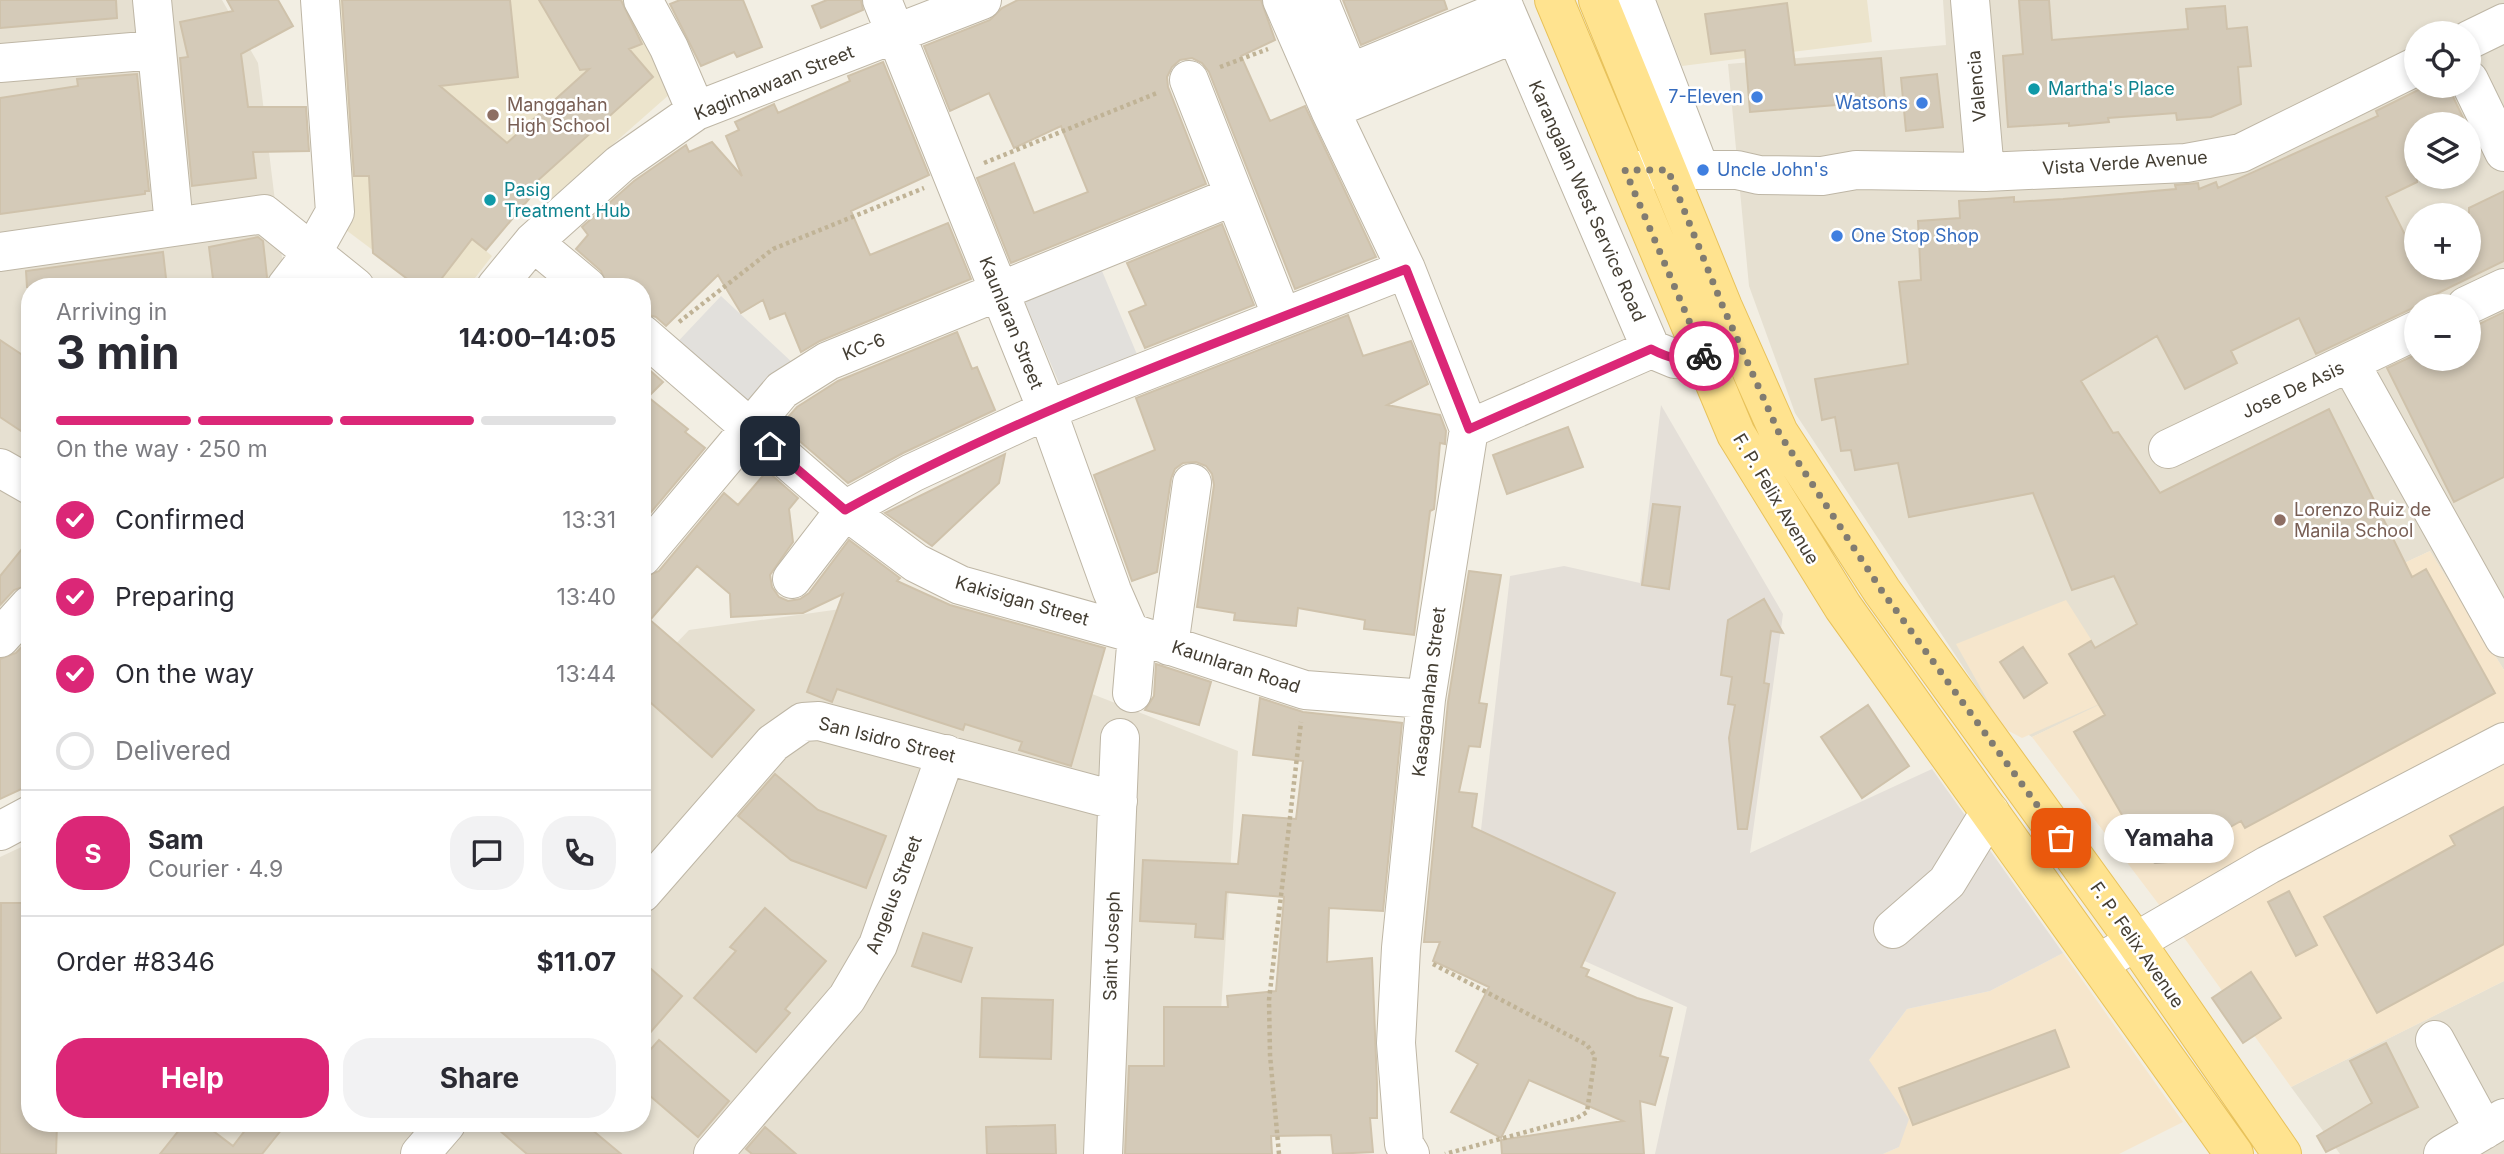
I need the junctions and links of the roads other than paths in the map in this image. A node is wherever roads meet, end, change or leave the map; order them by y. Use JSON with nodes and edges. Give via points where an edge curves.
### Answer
{"nodes":[{"id":1,"x":152,"y":0,"type":"edge"},
{"id":2,"x":320,"y":0,"type":"edge"},
{"id":3,"x":643,"y":0,"type":"edge"},
{"id":4,"x":882,"y":0,"type":"edge"},
{"id":5,"x":982,"y":0,"type":"edge"},
{"id":6,"x":1282,"y":0,"type":"edge"},
{"id":7,"x":1319,"y":0,"type":"edge"},
{"id":8,"x":1554,"y":0,"type":"edge"},
{"id":9,"x":1598,"y":0,"type":"edge"},
{"id":10,"x":1636,"y":0,"type":"edge"},
{"id":11,"x":1970,"y":0,"type":"edge"},
{"id":12,"x":1507,"y":14,"type":"edge"},
{"id":13,"x":2504,"y":23,"type":"edge"},
{"id":14,"x":896,"y":34,"type":"junction"},
{"id":15,"x":2481,"y":34,"type":"edge"},
{"id":16,"x":156,"y":50,"type":"junction"},
{"id":17,"x":0,"y":63,"type":"edge"},
{"id":18,"x":2404,"y":72,"type":"edge"},
{"id":19,"x":1189,"y":80,"type":"road end"},
{"id":20,"x":2478,"y":98,"type":"edge"},
{"id":21,"x":1329,"y":110,"type":"junction"},
{"id":22,"x":696,"y":111,"type":"junction"},
{"id":23,"x":2504,"y":152,"type":"edge"},
{"id":24,"x":1625,"y":170,"type":"junction"},
{"id":25,"x":1702,"y":170,"type":"junction"},
{"id":26,"x":1985,"y":172,"type":"junction"},
{"id":27,"x":1234,"y":196,"type":"junction"},
{"id":28,"x":174,"y":225,"type":"junction"},
{"id":29,"x":533,"y":242,"type":"junction"},
{"id":30,"x":0,"y":252,"type":"edge"},
{"id":31,"x":312,"y":253,"type":"junction"},
{"id":32,"x":1406,"y":269,"type":"junction"},
{"id":33,"x":293,"y":278,"type":"edge"},
{"id":34,"x":344,"y":278,"type":"edge"},
{"id":35,"x":503,"y":278,"type":"edge"},
{"id":36,"x":575,"y":278,"type":"edge"},
{"id":37,"x":2504,"y":288,"type":"edge"},
{"id":38,"x":997,"y":292,"type":"junction"},
{"id":39,"x":2481,"y":299,"type":"edge"},
{"id":40,"x":1282,"y":317,"type":"junction"},
{"id":41,"x":2404,"y":336,"type":"edge"},
{"id":42,"x":651,"y":341,"type":"edge"},
{"id":43,"x":1651,"y":349,"type":"junction"},
{"id":44,"x":1707,"y":361,"type":"junction"},
{"id":45,"x":2350,"y":363,"type":"junction"},
{"id":46,"x":1047,"y":410,"type":"junction"},
{"id":47,"x":1469,"y":429,"type":"junction"},
{"id":48,"x":751,"y":430,"type":"junction"},
{"id":49,"x":2168,"y":449,"type":"dead end"},
{"id":50,"x":0,"y":467,"type":"edge"},
{"id":51,"x":21,"y":480,"type":"edge"},
{"id":52,"x":1192,"y":483,"type":"dead end"},
{"id":53,"x":845,"y":510,"type":"junction"},
{"id":54,"x":651,"y":547,"type":"edge"},
{"id":55,"x":792,"y":579,"type":"dead end"},
{"id":56,"x":21,"y":615,"type":"edge"},
{"id":57,"x":1132,"y":633,"type":"junction"},
{"id":58,"x":0,"y":637,"type":"edge"},
{"id":59,"x":2504,"y":638,"type":"edge"},
{"id":60,"x":1169,"y":646,"type":"junction"},
{"id":61,"x":1132,"y":693,"type":"dead end"},
{"id":62,"x":1426,"y":699,"type":"junction"},
{"id":63,"x":1120,"y":738,"type":"dead end"},
{"id":64,"x":2504,"y":742,"type":"edge"},
{"id":65,"x":946,"y":754,"type":"junction"},
{"id":66,"x":1118,"y":801,"type":"junction"},
{"id":67,"x":1990,"y":812,"type":"junction"},
{"id":68,"x":651,"y":883,"type":"edge"},
{"id":69,"x":1893,"y":929,"type":"dead end"},
{"id":70,"x":2135,"y":941,"type":"junction"},
{"id":71,"x":2099,"y":963,"type":"junction"},
{"id":72,"x":2435,"y":1040,"type":"dead end"},
{"id":73,"x":2494,"y":1124,"type":"edge"},
{"id":74,"x":439,"y":1132,"type":"edge"},
{"id":75,"x":421,"y":1154,"type":"edge"},
{"id":76,"x":713,"y":1154,"type":"edge"},
{"id":77,"x":1103,"y":1154,"type":"edge"},
{"id":78,"x":1410,"y":1154,"type":"edge"},
{"id":79,"x":2234,"y":1154,"type":"edge"},
{"id":80,"x":2282,"y":1154,"type":"edge"},
{"id":81,"x":2443,"y":1154,"type":"edge"}],
"edges":[{"from":1,"to":16,"type":"street"},
{"from":2,"to":31,"type":"street","via":[[335,212]]},
{"from":3,"to":22,"type":"street"},
{"from":4,"to":14,"type":"street","name":"Kaunlaran Street"},
{"from":5,"to":14,"type":"street","name":"Kaginhawaan Street"},
{"from":6,"to":21,"type":"street"},
{"from":7,"to":12,"type":"street","via":[[1352,72]]},
{"from":8,"to":24,"type":"main road","name":"F. P. Felix Avenue"},
{"from":9,"to":25,"type":"main road","name":"F. P. Felix Avenue"},
{"from":10,"to":25,"type":"street"},
{"from":11,"to":26,"type":"street","name":"Valencia"},
{"from":12,"to":21,"type":"street"},
{"from":12,"to":43,"type":"street","name":"Karangalan West Service Road"},
{"from":13,"to":15,"type":"street"},
{"from":14,"to":22,"type":"street","name":"Kaginhawaan Street"},
{"from":14,"to":38,"type":"street","name":"Kaunlaran Street"},
{"from":16,"to":17,"type":"street"},
{"from":16,"to":28,"type":"street"},
{"from":18,"to":26,"type":"street","name":"Vista Verde Avenue","via":[[2241,153],[2186,163]]},
{"from":19,"to":27,"type":"street"},
{"from":20,"to":23,"type":"street"},
{"from":21,"to":32,"type":"street"},
{"from":22,"to":29,"type":"street","name":"Kaginhawaan Street","via":[[620,164]]},
{"from":24,"to":25,"type":"street","name":"Vista Verde Avenue"},
{"from":24,"to":44,"type":"main road","name":"F. P. Felix Avenue"},
{"from":25,"to":26,"type":"street","name":"Vista Verde Avenue","via":[[1822,176],[1856,170]]},
{"from":25,"to":70,"type":"main road","name":"F. P. Felix Avenue","via":[[1723,307],[1779,433],[1882,591]]},
{"from":27,"to":38,"type":"street","name":"KC-6"},
{"from":27,"to":40,"type":"street"},
{"from":28,"to":30,"type":"street"},
{"from":28,"to":31,"type":"street","via":[[264,215]]},
{"from":29,"to":35,"type":"street","name":"Kaginhawaan Street"},
{"from":29,"to":36,"type":"street"},
{"from":31,"to":33,"type":"street"},
{"from":31,"to":34,"type":"street"},
{"from":32,"to":40,"type":"street"},
{"from":32,"to":47,"type":"street"},
{"from":37,"to":39,"type":"street"},
{"from":38,"to":46,"type":"street","name":"Kaunlaran Street"},
{"from":38,"to":48,"type":"street","name":"KC-6","via":[[828,361],[782,390]]},
{"from":40,"to":46,"type":"street"},
{"from":41,"to":45,"type":"street","name":"Jose De Asis"},
{"from":42,"to":48,"type":"street","name":"Kakisigan Street"},
{"from":43,"to":44,"type":"street","via":[[1675,359]]},
{"from":43,"to":47,"type":"street"},
{"from":44,"to":67,"type":"main road","name":"F. P. Felix Avenue","via":[[1736,434],[1827,584]]},
{"from":45,"to":49,"type":"street","name":"Jose De Asis"},
{"from":45,"to":59,"type":"street"},
{"from":46,"to":53,"type":"street"},
{"from":46,"to":57,"type":"street","name":"Kaunlaran Street","via":[[1112,591]]},
{"from":47,"to":62,"type":"street","name":"Kasaganahan Street"},
{"from":48,"to":53,"type":"street","name":"Kakisigan Street"},
{"from":48,"to":54,"type":"street"},
{"from":50,"to":51,"type":"street"},
{"from":52,"to":60,"type":"street"},
{"from":53,"to":55,"type":"street"},
{"from":53,"to":57,"type":"street","name":"Kakisigan Street","via":[[916,563],[960,585]]},
{"from":56,"to":58,"type":"street"},
{"from":57,"to":60,"type":"street","name":"Kaunlaran Road"},
{"from":57,"to":61,"type":"street","name":"Kaunlaran Street","via":[[1137,658]]},
{"from":60,"to":62,"type":"street","name":"Kaunlaran Road","via":[[1305,690]]},
{"from":62,"to":78,"type":"street","name":"Kasaganahan Street","via":[[1396,1043],[1404,1144]]},
{"from":63,"to":66,"type":"street","name":"Saint Joseph"},
{"from":64,"to":70,"type":"street","via":[[2268,865]]},
{"from":65,"to":66,"type":"street","name":"San Isidro Street"},
{"from":65,"to":68,"type":"street","name":"San Isidro Street","via":[[819,721],[803,722],[759,757]]},
{"from":65,"to":76,"type":"street","name":"Angelus Street","via":[[878,944],[847,998]]},
{"from":66,"to":77,"type":"street","name":"Saint Joseph"},
{"from":67,"to":69,"type":"street","via":[[1947,882]]},
{"from":67,"to":71,"type":"main road","name":"F. P. Felix Avenue"},
{"from":70,"to":71,"type":"street"},
{"from":70,"to":80,"type":"main road","name":"F. P. Felix Avenue"},
{"from":71,"to":79,"type":"main road","name":"F. P. Felix Avenue"},
{"from":72,"to":73,"type":"street"},
{"from":73,"to":81,"type":"street"},
{"from":74,"to":75,"type":"street"}]}
